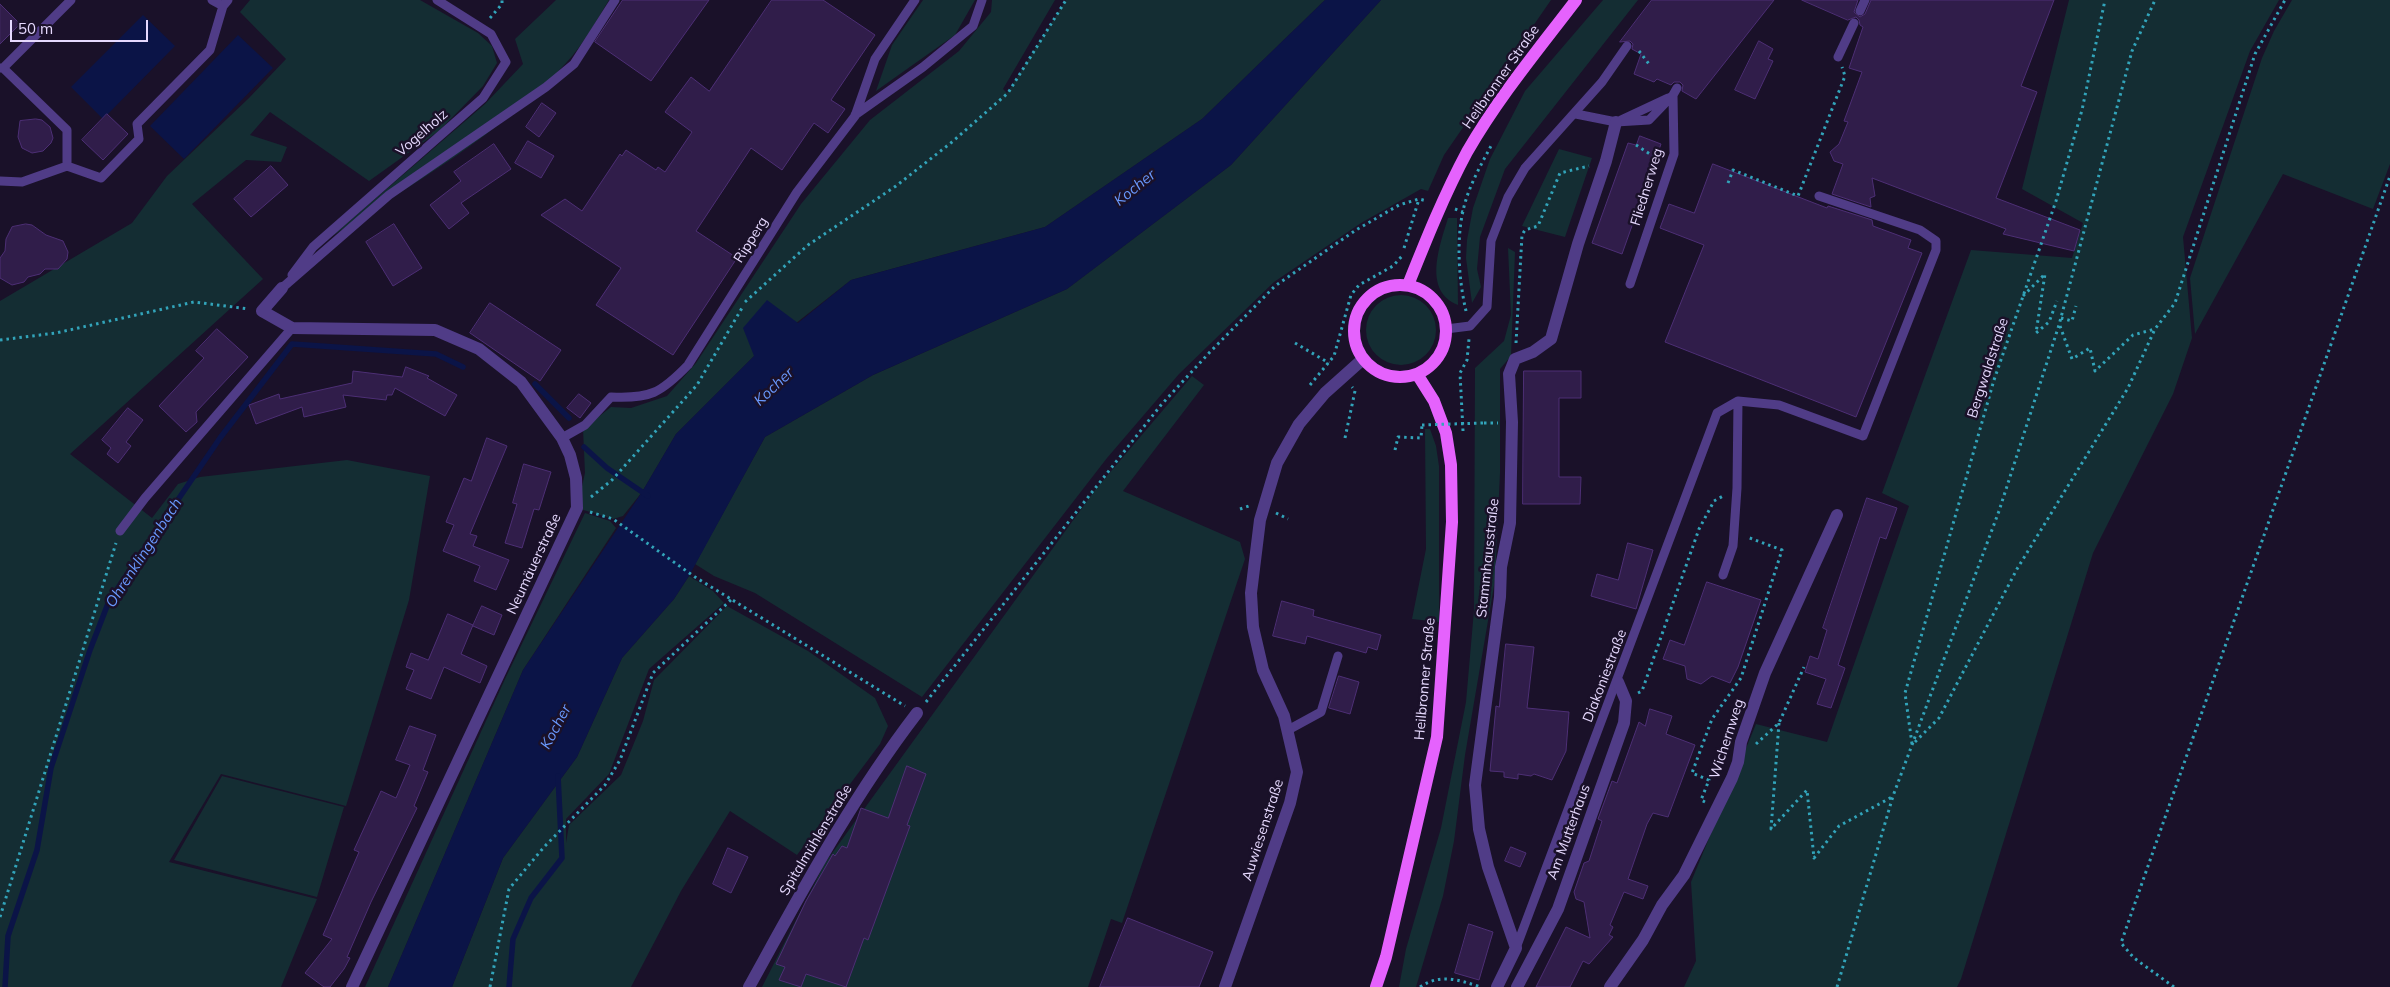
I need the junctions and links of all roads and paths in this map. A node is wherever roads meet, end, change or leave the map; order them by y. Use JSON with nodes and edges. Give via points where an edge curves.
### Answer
{"nodes":[{"id":1,"x":71,"y":0,"type":"edge"},
{"id":2,"x":212,"y":0,"type":"edge"},
{"id":3,"x":436,"y":0,"type":"edge"},
{"id":4,"x":502,"y":0,"type":"edge"},
{"id":5,"x":615,"y":0,"type":"edge"},
{"id":6,"x":916,"y":0,"type":"edge"},
{"id":7,"x":982,"y":0,"type":"edge"},
{"id":8,"x":1066,"y":0,"type":"edge"},
{"id":9,"x":1576,"y":0,"type":"edge"},
{"id":10,"x":1865,"y":0,"type":"edge"},
{"id":11,"x":2105,"y":0,"type":"edge"},
{"id":12,"x":2156,"y":0,"type":"edge"},
{"id":13,"x":2286,"y":0,"type":"edge"},
{"id":14,"x":225,"y":3,"type":"edge"},
{"id":15,"x":1860,"y":11,"type":"dead end"},
{"id":16,"x":1854,"y":23,"type":"dead end"},
{"id":17,"x":481,"y":27,"type":"junction"},
{"id":18,"x":1627,"y":46,"type":"dead end"},
{"id":19,"x":1838,"y":57,"type":"joint"},
{"id":20,"x":2,"y":68,"type":"edge"},
{"id":21,"x":1576,"y":114,"type":"junction"},
{"id":22,"x":855,"y":116,"type":"junction"},
{"id":23,"x":1616,"y":122,"type":"junction"},
{"id":24,"x":1636,"y":145,"type":"dead end"},
{"id":25,"x":1656,"y":158,"type":"dead end"},
{"id":26,"x":1606,"y":161,"type":"junction"},
{"id":27,"x":68,"y":166,"type":"junction"},
{"id":28,"x":2390,"y":176,"type":"edge"},
{"id":29,"x":0,"y":181,"type":"edge"},
{"id":30,"x":1728,"y":183,"type":"dead end"},
{"id":31,"x":1470,"y":191,"type":"dead end"},
{"id":32,"x":1819,"y":196,"type":"dead end"},
{"id":33,"x":1419,"y":199,"type":"junction"},
{"id":34,"x":1441,"y":204,"type":"junction"},
{"id":35,"x":1630,"y":284,"type":"dead end"},
{"id":36,"x":1408,"y":285,"type":"junction"},
{"id":37,"x":282,"y":288,"type":"junction"},
{"id":38,"x":2022,"y":297,"type":"junction"},
{"id":39,"x":2057,"y":301,"type":"dead end"},
{"id":40,"x":2076,"y":306,"type":"dead end"},
{"id":41,"x":262,"y":311,"type":"junction"},
{"id":42,"x":2061,"y":318,"type":"junction"},
{"id":43,"x":2059,"y":325,"type":"junction"},
{"id":44,"x":1470,"y":326,"type":"junction"},
{"id":45,"x":292,"y":328,"type":"junction"},
{"id":46,"x":1446,"y":329,"type":"junction"},
{"id":47,"x":2155,"y":330,"type":"junction"},
{"id":48,"x":0,"y":340,"type":"edge"},
{"id":49,"x":1363,"y":359,"type":"junction"},
{"id":50,"x":1515,"y":359,"type":"junction"},
{"id":51,"x":1417,"y":374,"type":"junction"},
{"id":52,"x":1305,"y":392,"type":"dead end"},
{"id":53,"x":1738,"y":401,"type":"junction"},
{"id":54,"x":1484,"y":424,"type":"dead end"},
{"id":55,"x":562,"y":438,"type":"junction"},
{"id":56,"x":1395,"y":450,"type":"dead end"},
{"id":57,"x":1737,"y":488,"type":"junction"},
{"id":58,"x":577,"y":508,"type":"junction"},
{"id":59,"x":1837,"y":515,"type":"dead end"},
{"id":60,"x":120,"y":531,"type":"joint"},
{"id":61,"x":1734,"y":532,"type":"junction"},
{"id":62,"x":1722,"y":575,"type":"dead end"},
{"id":63,"x":733,"y":598,"type":"junction"},
{"id":64,"x":1338,"y":656,"type":"dead end"},
{"id":65,"x":1804,"y":667,"type":"dead end"},
{"id":66,"x":1618,"y":682,"type":"junction"},
{"id":67,"x":1626,"y":702,"type":"junction"},
{"id":68,"x":917,"y":713,"type":"junction"},
{"id":69,"x":1778,"y":722,"type":"junction"},
{"id":70,"x":1288,"y":730,"type":"junction"},
{"id":71,"x":1912,"y":744,"type":"junction"},
{"id":72,"x":1738,"y":762,"type":"junction"},
{"id":73,"x":1893,"y":796,"type":"junction"},
{"id":74,"x":1717,"y":808,"type":"junction"},
{"id":75,"x":0,"y":918,"type":"edge"},
{"id":76,"x":1516,"y":948,"type":"junction"},
{"id":77,"x":352,"y":987,"type":"edge"},
{"id":78,"x":490,"y":987,"type":"edge"},
{"id":79,"x":749,"y":987,"type":"edge"},
{"id":80,"x":1225,"y":987,"type":"edge"},
{"id":81,"x":1376,"y":987,"type":"edge"},
{"id":82,"x":1420,"y":987,"type":"edge"},
{"id":83,"x":1481,"y":987,"type":"edge"},
{"id":84,"x":1498,"y":987,"type":"edge"},
{"id":85,"x":1517,"y":987,"type":"edge"},
{"id":86,"x":1610,"y":987,"type":"edge"},
{"id":87,"x":1837,"y":987,"type":"edge"},
{"id":88,"x":2174,"y":987,"type":"edge"}],
"edges":[{"from":1,"to":20,"type":"lane"},
{"from":2,"to":14,"type":"lane"},
{"from":3,"to":17,"type":"lane","name":"Vogelholz"},
{"from":4,"to":17,"type":"path"},
{"from":5,"to":37,"type":"lane","via":[[574,64],[390,195]]},
{"from":6,"to":22,"type":"lane","name":"Ripperg","via":[[875,59]]},
{"from":7,"to":22,"type":"lane","via":[[974,26]]},
{"from":8,"to":58,"type":"path","via":[[1008,93],[909,176],[808,245],[746,301],[696,385],[612,480]]},
{"from":9,"to":34,"type":"main road","name":"Heilbronner Straße","via":[[1500,99],[1467,152]]},
{"from":10,"to":15,"type":"lane"},
{"from":11,"to":38,"type":"path","name":"Bergwaldstraße","via":[[2082,110]]},
{"from":12,"to":42,"type":"path","via":[[2132,51]]},
{"from":13,"to":47,"type":"path","via":[[2255,54],[2175,303]]},
{"from":14,"to":27,"type":"lane","via":[[210,50],[137,124],[139,139],[101,178]]},
{"from":16,"to":19,"type":"lane"},
{"from":17,"to":37,"type":"lane","name":"Vogelholz","via":[[492,34],[506,62],[483,98],[313,247]]},
{"from":18,"to":21,"type":"lane"},
{"from":19,"to":30,"type":"path","via":[[1845,76],[1798,196],[1733,170]]},
{"from":20,"to":27,"type":"lane","via":[[67,130]]},
{"from":21,"to":23,"type":"lane"},
{"from":21,"to":44,"type":"lane","via":[[1525,168],[1508,197],[1491,240],[1487,307]]},
{"from":22,"to":55,"type":"lane","name":"Ripperg","via":[[797,192],[688,365],[668,385],[638,399],[611,398],[586,425]]},
{"from":23,"to":26,"type":"street"},
{"from":23,"to":35,"type":"lane","name":"Fliednerweg","via":[[1649,120],[1675,92],[1674,154]]},
{"from":24,"to":25,"type":"path"},
{"from":26,"to":50,"type":"street","via":[[1551,339],[1533,352]]},
{"from":26,"to":50,"type":"path","via":[[1560,173],[1538,226],[1525,230],[1522,235]]},
{"from":27,"to":29,"type":"lane","via":[[22,182]]},
{"from":28,"to":88,"type":"path","via":[[2121,943],[2134,958]]},
{"from":31,"to":44,"type":"path","via":[[1463,212],[1460,262]]},
{"from":32,"to":53,"type":"lane","via":[[1920,230],[1936,241],[1936,250],[1863,436],[1779,405]]},
{"from":33,"to":34,"type":"path"},
{"from":33,"to":52,"type":"path","via":[[1402,256],[1393,266],[1359,285],[1351,294],[1334,356]]},
{"from":33,"to":68,"type":"path","via":[[1399,205],[1356,230],[1276,286],[1209,353],[1162,405]]},
{"from":34,"to":36,"type":"main road","name":"Heilbronner Straße"},
{"from":36,"to":46,"type":"main road","via":[[1426,293],[1437,303]]},
{"from":36,"to":49,"type":"main road","via":[[1386,286],[1366,298],[1357,312],[1353,328],[1355,344]]},
{"from":37,"to":41,"type":"street"},
{"from":38,"to":39,"type":"path","via":[[2045,274],[2036,334],[2049,322]]},
{"from":38,"to":71,"type":"path","name":"Bergwaldstraße","via":[[1994,380],[1905,693]]},
{"from":40,"to":42,"type":"path","via":[[2072,321]]},
{"from":41,"to":45,"type":"street","name":"Neumäuerstraße"},
{"from":41,"to":48,"type":"path","via":[[194,302],[56,333]]},
{"from":42,"to":43,"type":"path"},
{"from":43,"to":47,"type":"path","via":[[2072,359],[2090,348],[2095,371],[2133,335]]},
{"from":43,"to":71,"type":"path","via":[[1999,511]]},
{"from":44,"to":46,"type":"lane"},
{"from":45,"to":55,"type":"street","name":"Neumäuerstraße","via":[[435,330],[479,349],[521,382]]},
{"from":45,"to":60,"type":"lane"},
{"from":46,"to":51,"type":"main road","via":[[1444,346],[1434,362]]},
{"from":47,"to":71,"type":"path","via":[[2128,388],[2017,569],[1939,718]]},
{"from":49,"to":51,"type":"main road","via":[[1383,374],[1399,377]]},
{"from":49,"to":70,"type":"street","name":"Auwiesenstraße","via":[[1325,394],[1299,424],[1277,463],[1260,520],[1251,593],[1253,627],[1263,670]]},
{"from":50,"to":76,"type":"street","name":"Stammhausstraße","via":[[1509,374],[1512,422],[1510,523],[1501,567],[1500,597],[1475,785],[1479,830],[1488,867]]},
{"from":51,"to":81,"type":"main road","name":"Heilbronner Straße","via":[[1434,400],[1446,432],[1451,465],[1452,522],[1447,604],[1437,737],[1386,957]]},
{"from":53,"to":57,"type":"lane"},
{"from":53,"to":66,"type":"lane","name":"Diakoniestraße","via":[[1717,413]]},
{"from":54,"to":56,"type":"path","bridge":true,"via":[[1422,425],[1421,438],[1398,437]]},
{"from":55,"to":58,"type":"street","name":"Neumäuerstraße","via":[[576,478]]},
{"from":57,"to":61,"type":"lane"},
{"from":57,"to":67,"type":"path","via":[[1714,501],[1698,529],[1642,691]]},
{"from":58,"to":63,"type":"path","via":[[613,519],[695,576]]},
{"from":58,"to":77,"type":"street","name":"Neumäuerstraße"},
{"from":59,"to":72,"type":"street","name":"Wichernweg","via":[[1765,673],[1741,742]]},
{"from":60,"to":75,"type":"path"},
{"from":61,"to":62,"type":"lane","via":[[1734,546]]},
{"from":61,"to":74,"type":"path","via":[[1782,550],[1741,678],[1712,719],[1692,773],[1709,780],[1701,800]]},
{"from":63,"to":68,"type":"path"},
{"from":63,"to":78,"type":"path","via":[[653,673],[620,760],[604,785],[509,889]]},
{"from":64,"to":70,"type":"lane","via":[[1321,712]]},
{"from":65,"to":69,"type":"path"},
{"from":66,"to":67,"type":"street","name":"Am Mutterhaus"},
{"from":66,"to":76,"type":"lane","name":"Diakoniestraße"},
{"from":67,"to":85,"type":"street","name":"Am Mutterhaus","via":[[1624,723],[1558,909]]},
{"from":68,"to":79,"type":"street","name":"Spitalmühlenstraße","via":[[825,848]]},
{"from":69,"to":72,"type":"path"},
{"from":69,"to":73,"type":"path","via":[[1771,829],[1807,790],[1814,858],[1839,826]]},
{"from":70,"to":80,"type":"street","name":"Auwiesenstraße","via":[[1297,772],[1290,804]]},
{"from":71,"to":73,"type":"path"},
{"from":72,"to":74,"type":"street","name":"Wichernweg"},
{"from":73,"to":87,"type":"path"},
{"from":74,"to":86,"type":"street","name":"Wichernweg","via":[[1684,875]]},
{"from":76,"to":84,"type":"street"},
{"from":82,"to":83,"type":"path","via":[[1431,979],[1452,979]]}]}
